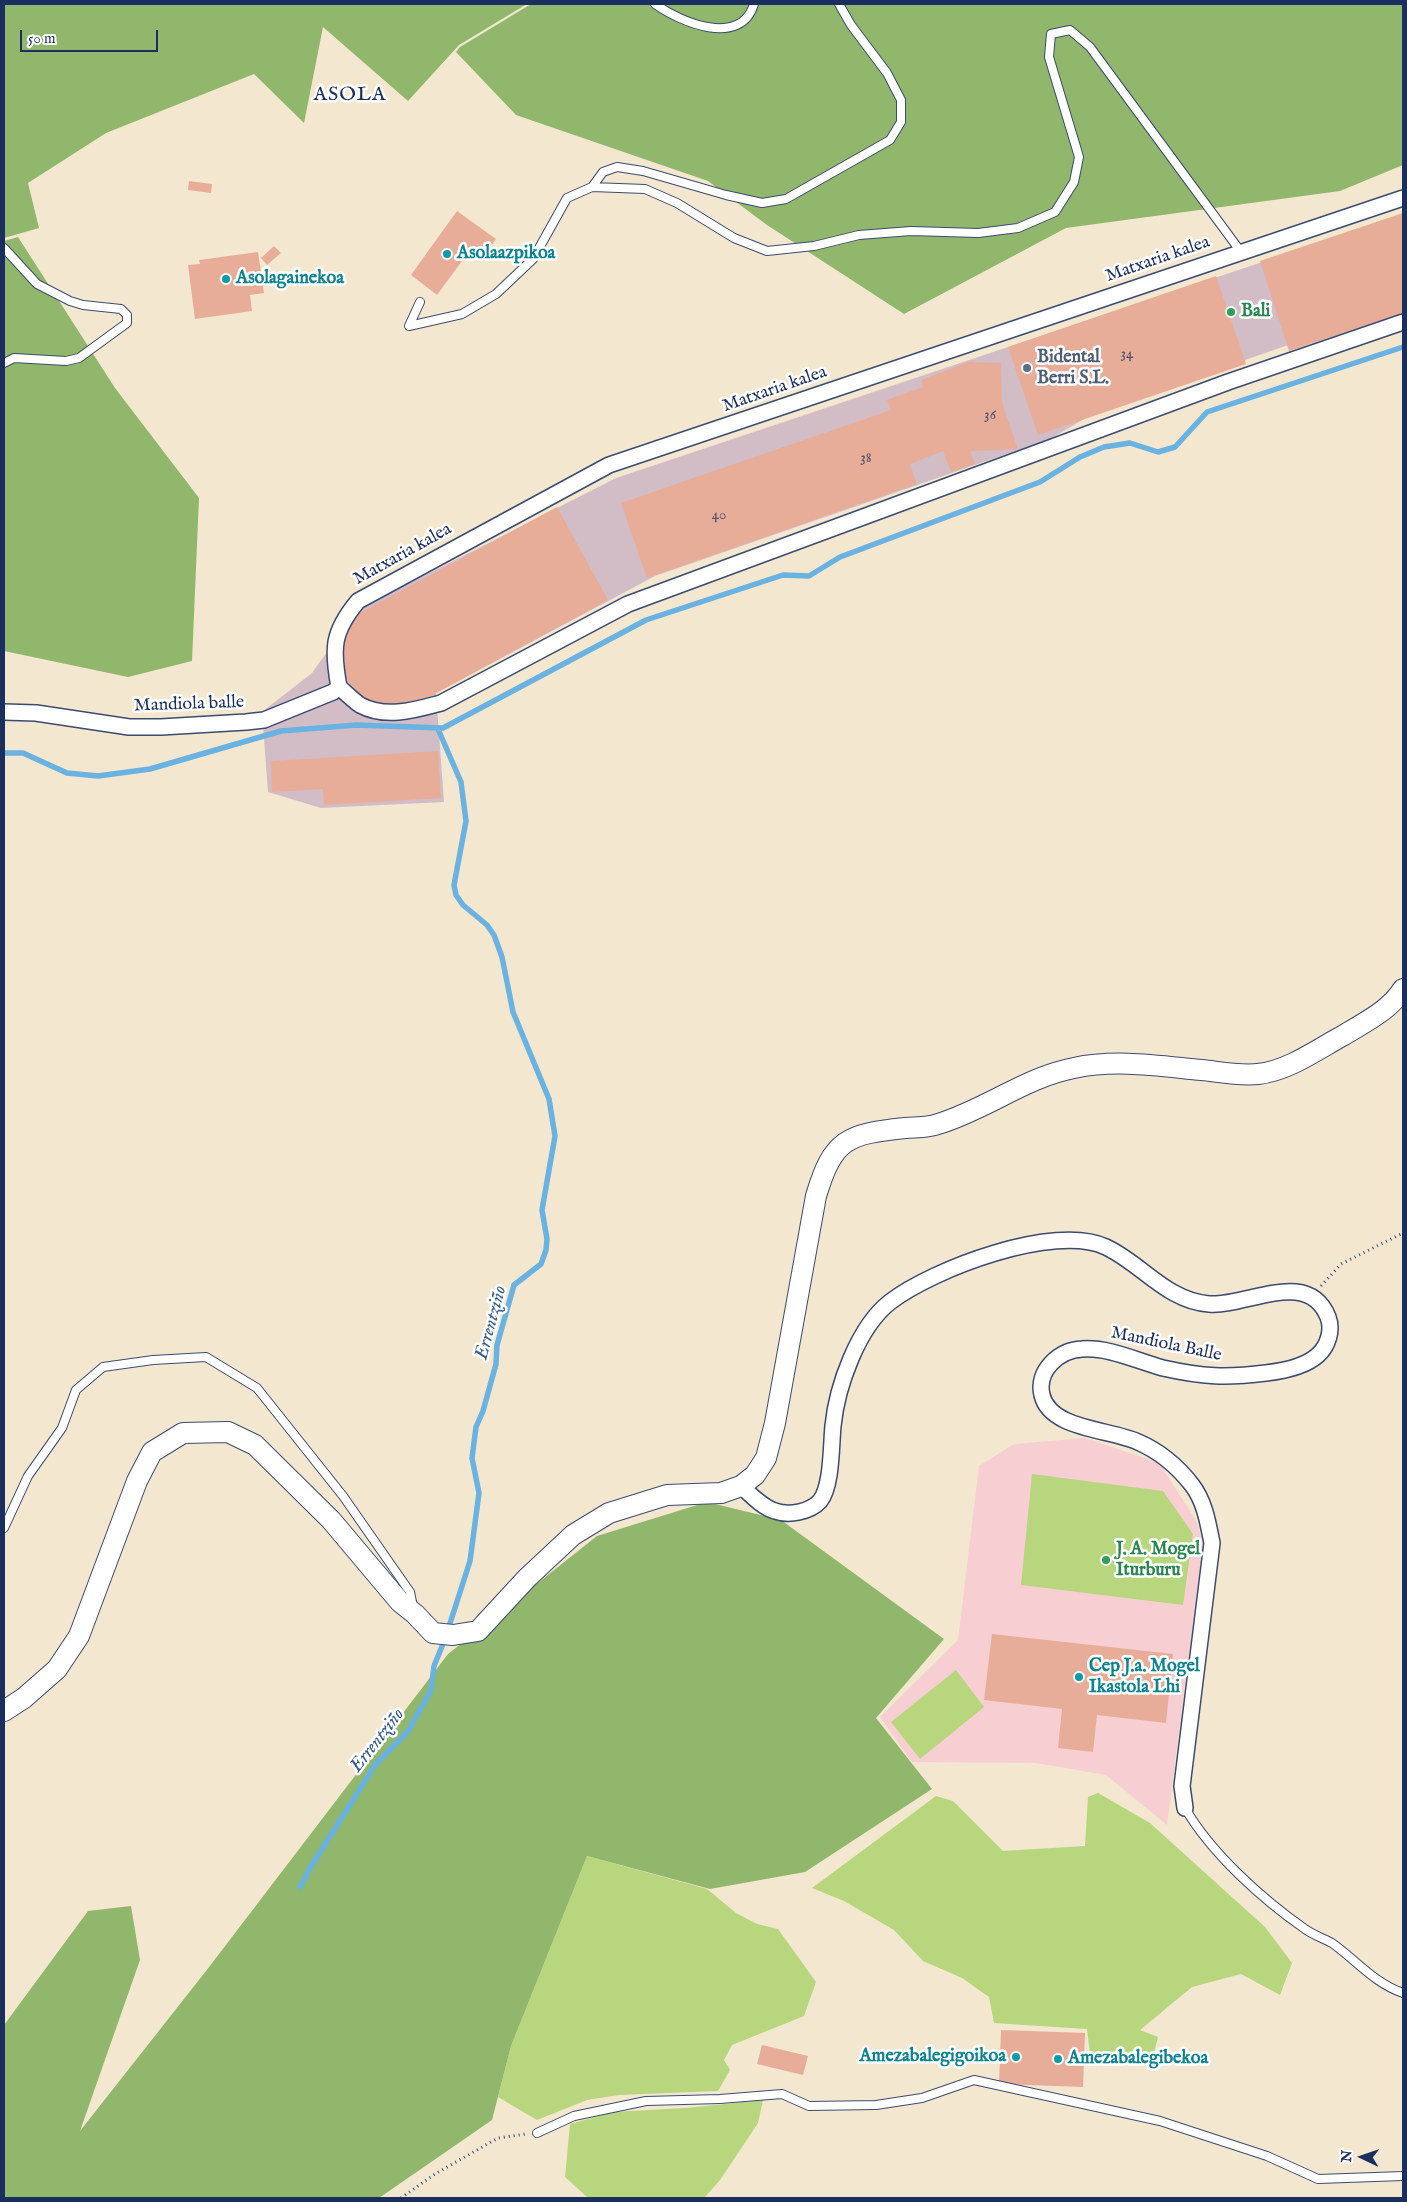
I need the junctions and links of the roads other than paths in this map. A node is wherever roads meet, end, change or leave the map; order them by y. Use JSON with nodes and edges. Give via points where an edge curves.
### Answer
{"nodes":[{"id":1,"x":655,"y":4,"type":"edge"},
{"id":2,"x":754,"y":4,"type":"edge"},
{"id":3,"x":839,"y":4,"type":"edge"},
{"id":4,"x":592,"y":187,"type":"junction"},
{"id":5,"x":1403,"y":198,"type":"edge"},
{"id":6,"x":4,"y":248,"type":"edge"},
{"id":7,"x":1241,"y":252,"type":"junction"},
{"id":8,"x":420,"y":302,"type":"dead end"},
{"id":9,"x":1403,"y":322,"type":"edge"},
{"id":10,"x":4,"y":363,"type":"edge"},
{"id":11,"x":339,"y":687,"type":"junction"},
{"id":12,"x":4,"y":712,"type":"edge"},
{"id":13,"x":1403,"y":989,"type":"edge"},
{"id":14,"x":742,"y":1486,"type":"junction"},
{"id":15,"x":4,"y":1528,"type":"edge"},
{"id":16,"x":415,"y":1614,"type":"junction"},
{"id":17,"x":4,"y":1711,"type":"edge"},
{"id":18,"x":1185,"y":1808,"type":"joint"},
{"id":19,"x":1403,"y":1993,"type":"edge"},
{"id":20,"x":537,"y":2133,"type":"road end"},
{"id":21,"x":1403,"y":2176,"type":"edge"}],
"edges":[{"from":1,"to":2,"type":"lane","via":[[690,24],[734,27],[751,14]]},
{"from":3,"to":4,"type":"lane","via":[[887,73],[901,100],[901,122],[890,140],[786,199],[762,203],[617,167],[603,172]]},
{"from":4,"to":7,"type":"lane","via":[[645,189],[678,203],[734,238],[767,251],[814,246],[859,235],[911,231],[978,233],[1018,228],[1055,212],[1074,182],[1080,157],[1049,57],[1051,34],[1070,30],[1090,47]]},
{"from":4,"to":8,"type":"lane","via":[[567,198],[533,259],[496,294],[462,314],[409,326]]},
{"from":5,"to":7,"type":"street","name":"Matxaria kalea"},
{"from":6,"to":10,"type":"lane","via":[[37,284],[83,305],[122,309],[127,315],[127,323],[79,358],[66,361],[14,358]]},
{"from":7,"to":11,"type":"street","name":"Matxaria kalea","via":[[609,466],[358,601],[338,631],[333,656]]},
{"from":9,"to":11,"type":"street","via":[[1228,382],[628,604],[441,703],[413,711],[386,713],[361,705]]},
{"from":11,"to":12,"type":"street","name":"Mandiola balle","via":[[264,720],[246,722],[129,727],[36,713]]},
{"from":13,"to":14,"type":"street","via":[[1397,999],[1380,1013],[1320,1048],[1280,1068],[1259,1074],[1110,1063],[1072,1068],[1039,1079],[952,1120],[936,1125],[867,1132],[848,1140],[832,1155],[816,1196],[766,1458],[755,1475]]},
{"from":14,"to":16,"type":"street","via":[[721,1493],[667,1495],[609,1513],[573,1535],[478,1631],[433,1633]]},
{"from":14,"to":18,"type":"street","name":"Mandiola Balle","via":[[774,1511],[798,1512],[820,1502],[827,1487],[834,1420],[844,1379],[861,1338],[881,1310],[908,1289],[979,1258],[1066,1240],[1103,1245],[1182,1298],[1206,1304],[1231,1304],[1283,1291],[1304,1292],[1312,1297],[1323,1307],[1330,1322],[1329,1339],[1321,1354],[1282,1371],[1230,1378],[1201,1376],[1102,1350],[1080,1348],[1051,1362],[1043,1379],[1042,1395],[1051,1412],[1073,1424],[1139,1442],[1170,1461],[1194,1486],[1205,1509],[1212,1544],[1182,1786]]},
{"from":15,"to":16,"type":"lane","via":[[28,1476],[62,1428],[76,1390],[103,1367],[206,1357],[256,1388],[300,1440],[410,1592]]},
{"from":16,"to":17,"type":"street","via":[[400,1602],[331,1520],[255,1445],[228,1432],[183,1433],[152,1452],[137,1481],[79,1636],[57,1669]]},
{"from":18,"to":19,"type":"lane","via":[[1216,1850],[1280,1911],[1307,1931],[1331,1943],[1388,1988]]},
{"from":20,"to":21,"type":"lane","via":[[574,2116],[646,2101],[782,2094],[809,2106],[876,2105],[922,2098],[974,2080],[1160,2121],[1267,2156],[1318,2179]]}]}
